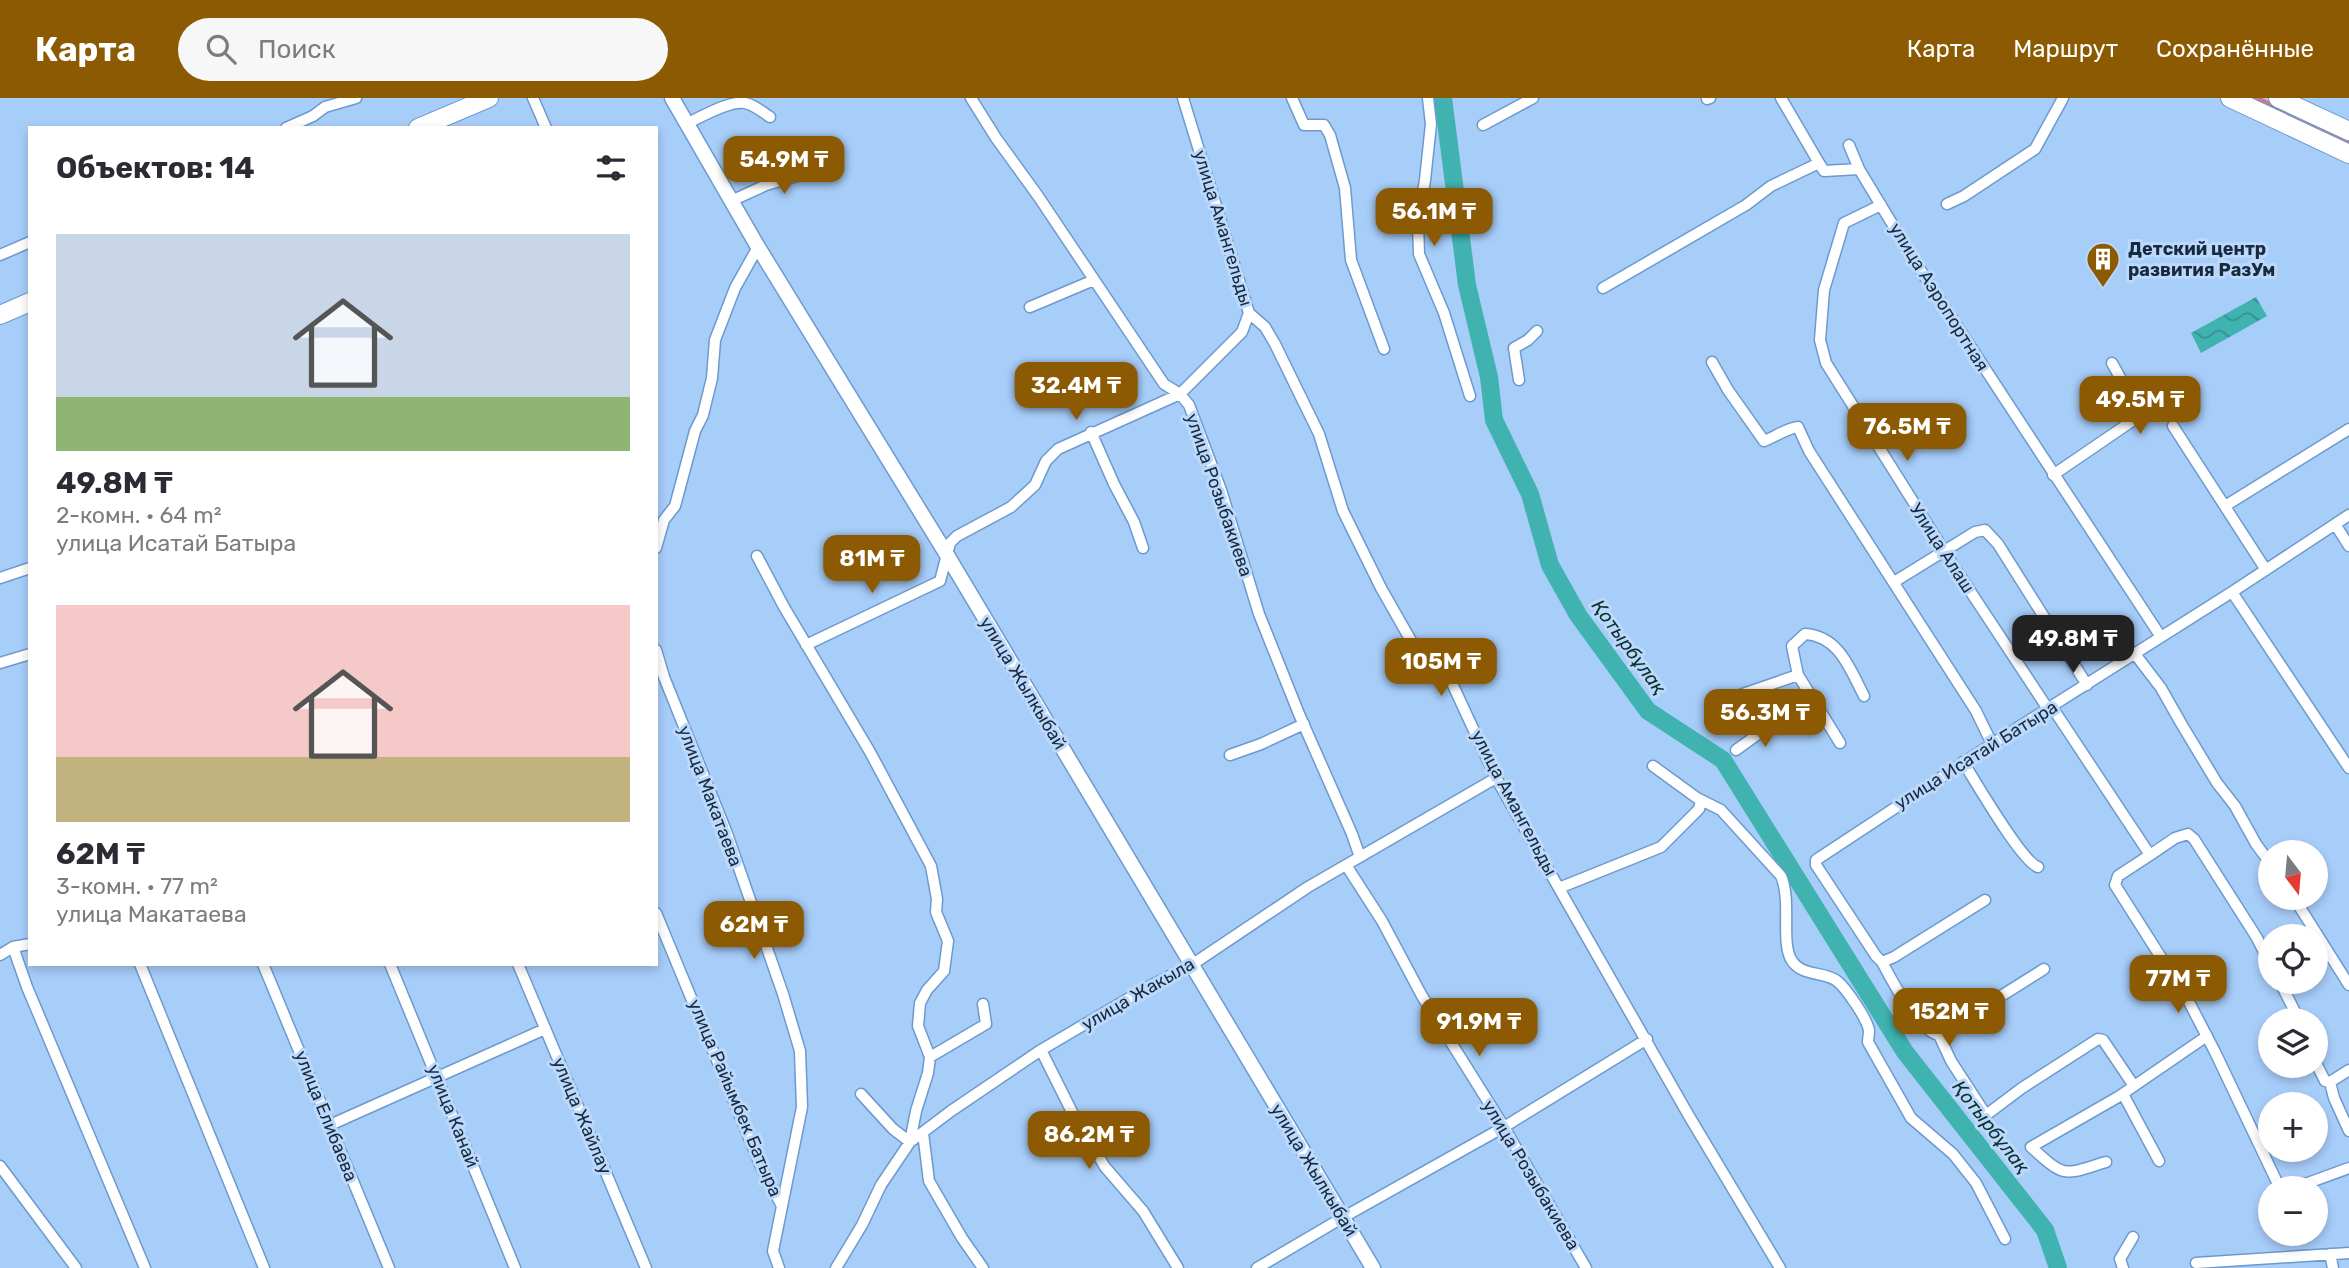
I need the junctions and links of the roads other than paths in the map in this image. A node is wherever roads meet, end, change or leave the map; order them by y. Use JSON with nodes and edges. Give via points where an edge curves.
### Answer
{"nodes":[{"id":1,"x":317,"y":98,"type":"edge"},
{"id":2,"x":356,"y":98,"type":"edge"},
{"id":3,"x":489,"y":98,"type":"edge"},
{"id":4,"x":533,"y":98,"type":"edge"},
{"id":5,"x":673,"y":98,"type":"edge"},
{"id":6,"x":971,"y":98,"type":"edge"},
{"id":7,"x":1185,"y":98,"type":"edge"},
{"id":8,"x":1292,"y":98,"type":"edge"},
{"id":9,"x":1427,"y":98,"type":"edge"},
{"id":10,"x":1533,"y":98,"type":"edge"},
{"id":11,"x":1781,"y":98,"type":"edge"},
{"id":12,"x":2063,"y":98,"type":"edge"},
{"id":13,"x":2230,"y":98,"type":"edge"},
{"id":14,"x":2278,"y":98,"type":"edge"},
{"id":15,"x":325,"y":107,"type":"junction"},
{"id":16,"x":313,"y":116,"type":"junction"},
{"id":17,"x":770,"y":117,"type":"dead end"},
{"id":18,"x":687,"y":124,"type":"junction"},
{"id":19,"x":1483,"y":125,"type":"dead end"},
{"id":20,"x":290,"y":126,"type":"edge"},
{"id":21,"x":316,"y":126,"type":"edge"},
{"id":22,"x":423,"y":126,"type":"edge"},
{"id":23,"x":546,"y":126,"type":"edge"},
{"id":24,"x":2349,"y":131,"type":"edge"},
{"id":25,"x":1849,"y":145,"type":"dead end"},
{"id":26,"x":2349,"y":154,"type":"edge"},
{"id":27,"x":1819,"y":163,"type":"junction"},
{"id":28,"x":828,"y":167,"type":"dead end"},
{"id":29,"x":1859,"y":169,"type":"junction"},
{"id":30,"x":730,"y":201,"type":"junction"},
{"id":31,"x":1947,"y":204,"type":"dead end"},
{"id":32,"x":1881,"y":205,"type":"junction"},
{"id":33,"x":28,"y":243,"type":"edge"},
{"id":34,"x":758,"y":247,"type":"junction"},
{"id":35,"x":0,"y":255,"type":"edge"},
{"id":36,"x":1094,"y":280,"type":"junction"},
{"id":37,"x":1603,"y":288,"type":"dead end"},
{"id":38,"x":28,"y":303,"type":"edge"},
{"id":39,"x":1030,"y":307,"type":"dead end"},
{"id":40,"x":1,"y":312,"type":"edge"},
{"id":41,"x":1249,"y":313,"type":"junction"},
{"id":42,"x":1537,"y":331,"type":"dead end"},
{"id":43,"x":1384,"y":349,"type":"dead end"},
{"id":44,"x":1712,"y":362,"type":"dead end"},
{"id":45,"x":2112,"y":363,"type":"dead end"},
{"id":46,"x":1519,"y":380,"type":"dead end"},
{"id":47,"x":1180,"y":394,"type":"junction"},
{"id":48,"x":1470,"y":396,"type":"dead end"},
{"id":49,"x":2172,"y":426,"type":"dead end"},
{"id":50,"x":2349,"y":429,"type":"edge"},
{"id":51,"x":1091,"y":432,"type":"junction"},
{"id":52,"x":2053,"y":475,"type":"junction"},
{"id":53,"x":2225,"y":506,"type":"junction"},
{"id":54,"x":2349,"y":515,"type":"edge"},
{"id":55,"x":660,"y":523,"type":"edge"},
{"id":56,"x":2335,"y":524,"type":"junction"},
{"id":57,"x":2349,"y":545,"type":"edge"},
{"id":58,"x":1143,"y":548,"type":"dead end"},
{"id":59,"x":1944,"y":551,"type":"junction"},
{"id":60,"x":947,"y":555,"type":"junction"},
{"id":61,"x":757,"y":556,"type":"dead end"},
{"id":62,"x":28,"y":569,"type":"edge"},
{"id":63,"x":2266,"y":570,"type":"junction"},
{"id":64,"x":0,"y":578,"type":"edge"},
{"id":65,"x":940,"y":581,"type":"junction"},
{"id":66,"x":1894,"y":582,"type":"junction"},
{"id":67,"x":965,"y":586,"type":"junction"},
{"id":68,"x":2232,"y":592,"type":"junction"},
{"id":69,"x":2161,"y":638,"type":"junction"},
{"id":70,"x":806,"y":645,"type":"junction"},
{"id":71,"x":2135,"y":654,"type":"junction"},
{"id":72,"x":28,"y":655,"type":"edge"},
{"id":73,"x":0,"y":663,"type":"edge"},
{"id":74,"x":1798,"y":675,"type":"junction"},
{"id":75,"x":660,"y":678,"type":"edge"},
{"id":76,"x":2087,"y":685,"type":"junction"},
{"id":77,"x":1864,"y":696,"type":"dead end"},
{"id":78,"x":1714,"y":704,"type":"dead end"},
{"id":79,"x":2050,"y":708,"type":"junction"},
{"id":80,"x":1775,"y":722,"type":"dead end"},
{"id":81,"x":1304,"y":724,"type":"junction"},
{"id":82,"x":1840,"y":743,"type":"dead end"},
{"id":83,"x":1992,"y":744,"type":"junction"},
{"id":84,"x":1735,"y":750,"type":"dead end"},
{"id":85,"x":1230,"y":755,"type":"dead end"},
{"id":86,"x":1963,"y":762,"type":"junction"},
{"id":87,"x":1653,"y":766,"type":"dead end"},
{"id":88,"x":2349,"y":768,"type":"edge"},
{"id":89,"x":1496,"y":778,"type":"junction"},
{"id":90,"x":1701,"y":801,"type":"junction"},
{"id":91,"x":2258,"y":847,"type":"edge"},
{"id":92,"x":2150,"y":855,"type":"junction"},
{"id":93,"x":1360,"y":857,"type":"junction"},
{"id":94,"x":1346,"y":865,"type":"junction"},
{"id":95,"x":2038,"y":867,"type":"dead end"},
{"id":96,"x":1559,"y":888,"type":"junction"},
{"id":97,"x":1984,"y":900,"type":"dead end"},
{"id":98,"x":2302,"y":910,"type":"edge"},
{"id":99,"x":658,"y":918,"type":"edge"},
{"id":100,"x":2258,"y":940,"type":"edge"},
{"id":101,"x":28,"y":944,"type":"edge"},
{"id":102,"x":13,"y":947,"type":"junction"},
{"id":103,"x":0,"y":955,"type":"edge"},
{"id":104,"x":1882,"y":962,"type":"junction"},
{"id":105,"x":1193,"y":964,"type":"junction"},
{"id":106,"x":141,"y":966,"type":"edge"},
{"id":107,"x":264,"y":966,"type":"edge"},
{"id":108,"x":391,"y":966,"type":"edge"},
{"id":109,"x":519,"y":966,"type":"edge"},
{"id":110,"x":2044,"y":969,"type":"dead end"},
{"id":111,"x":2349,"y":985,"type":"edge"},
{"id":112,"x":983,"y":1004,"type":"dead end"},
{"id":113,"x":545,"y":1029,"type":"junction"},
{"id":114,"x":1939,"y":1035,"type":"junction"},
{"id":115,"x":2207,"y":1036,"type":"junction"},
{"id":116,"x":1647,"y":1039,"type":"junction"},
{"id":117,"x":1041,"y":1051,"type":"junction"},
{"id":118,"x":930,"y":1057,"type":"junction"},
{"id":119,"x":2349,"y":1070,"type":"edge"},
{"id":120,"x":437,"y":1077,"type":"junction"},
{"id":121,"x":2324,"y":1078,"type":"edge"},
{"id":122,"x":2330,"y":1083,"type":"junction"},
{"id":123,"x":2134,"y":1086,"type":"junction"},
{"id":124,"x":862,"y":1094,"type":"dead end"},
{"id":125,"x":2123,"y":1094,"type":"junction"},
{"id":126,"x":330,"y":1125,"type":"junction"},
{"id":127,"x":1504,"y":1128,"type":"junction"},
{"id":128,"x":2349,"y":1131,"type":"edge"},
{"id":129,"x":923,"y":1133,"type":"junction"},
{"id":130,"x":910,"y":1142,"type":"junction"},
{"id":131,"x":2159,"y":1161,"type":"dead end"},
{"id":132,"x":2106,"y":1162,"type":"dead end"},
{"id":133,"x":0,"y":1166,"type":"edge"},
{"id":134,"x":2349,"y":1168,"type":"edge"},
{"id":135,"x":2273,"y":1176,"type":"edge"},
{"id":136,"x":2327,"y":1176,"type":"edge"},
{"id":137,"x":782,"y":1206,"type":"junction"},
{"id":138,"x":1342,"y":1218,"type":"junction"},
{"id":139,"x":2133,"y":1237,"type":"dead end"},
{"id":140,"x":2006,"y":1239,"type":"dead end"},
{"id":141,"x":2349,"y":1253,"type":"edge"},
{"id":142,"x":2330,"y":1254,"type":"junction"},
{"id":143,"x":2196,"y":1263,"type":"dead end"},
{"id":144,"x":76,"y":1268,"type":"edge"},
{"id":145,"x":145,"y":1268,"type":"edge"},
{"id":146,"x":264,"y":1268,"type":"edge"},
{"id":147,"x":389,"y":1268,"type":"edge"},
{"id":148,"x":515,"y":1268,"type":"edge"},
{"id":149,"x":646,"y":1268,"type":"edge"},
{"id":150,"x":779,"y":1268,"type":"edge"},
{"id":151,"x":836,"y":1268,"type":"edge"},
{"id":152,"x":983,"y":1268,"type":"edge"},
{"id":153,"x":1178,"y":1268,"type":"edge"},
{"id":154,"x":1257,"y":1268,"type":"edge"},
{"id":155,"x":1373,"y":1268,"type":"edge"},
{"id":156,"x":1586,"y":1268,"type":"edge"},
{"id":157,"x":1780,"y":1268,"type":"edge"},
{"id":158,"x":2123,"y":1268,"type":"edge"},
{"id":159,"x":2333,"y":1268,"type":"edge"}],
"edges":[{"from":1,"to":15,"type":"street"},
{"from":2,"to":15,"type":"street"},
{"from":3,"to":22,"type":"main road"},
{"from":4,"to":23,"type":"street"},
{"from":5,"to":18,"type":"street","name":"улица Жылкыбай"},
{"from":6,"to":36,"type":"street","name":"улица Розыбакиева"},
{"from":7,"to":41,"type":"street","name":"улица Амангельды"},
{"from":8,"to":43,"type":"street","via":[[1304,125],[1324,125],[1330,135],[1345,188],[1351,260]]},
{"from":9,"to":48,"type":"street","via":[[1431,124],[1418,222],[1419,254],[1444,313]]},
{"from":10,"to":19,"type":"street"},
{"from":11,"to":27,"type":"street"},
{"from":12,"to":31,"type":"street","via":[[2035,149]]},
{"from":13,"to":26,"type":"main road"},
{"from":14,"to":24,"type":"main road"},
{"from":15,"to":16,"type":"street"},
{"from":16,"to":20,"type":"street"},
{"from":16,"to":21,"type":"street"},
{"from":17,"to":18,"type":"street","via":[[742,102]]},
{"from":18,"to":30,"type":"street","name":"улица Жылкыбай"},
{"from":25,"to":29,"type":"street","name":"улица Аэропортная"},
{"from":27,"to":29,"type":"street","via":[[1824,171]]},
{"from":27,"to":37,"type":"street","via":[[1770,186],[1746,205]]},
{"from":28,"to":30,"type":"street"},
{"from":29,"to":32,"type":"street","name":"улица Аэропортная"},
{"from":30,"to":34,"type":"street","name":"улица Жылкыбай"},
{"from":32,"to":52,"type":"street","name":"улица Аэропортная"},
{"from":32,"to":59,"type":"street","name":"Улица Алаш","via":[[1844,223],[1824,290],[1819,340],[1826,363]]},
{"from":33,"to":35,"type":"street"},
{"from":34,"to":55,"type":"street","via":[[735,288],[715,340],[712,378],[675,506]]},
{"from":34,"to":60,"type":"street","name":"улица Жылкыбай"},
{"from":36,"to":39,"type":"street"},
{"from":36,"to":47,"type":"street","name":"улица Розыбакиева","via":[[1164,384]]},
{"from":38,"to":40,"type":"main road"},
{"from":41,"to":47,"type":"street","via":[[1242,332]]},
{"from":41,"to":89,"type":"street","name":"улица Амангельды","via":[[1275,344],[1319,434],[1343,512],[1381,588],[1414,646],[1451,681]]},
{"from":42,"to":46,"type":"street","via":[[1514,348]]},
{"from":44,"to":66,"type":"street","via":[[1764,441],[1798,428]]},
{"from":45,"to":52,"type":"street","via":[[2140,412],[2138,418]]},
{"from":47,"to":51,"type":"street"},
{"from":47,"to":81,"type":"street","name":"улица Розыбакиева","via":[[1200,430],[1259,614]]},
{"from":49,"to":53,"type":"street"},
{"from":50,"to":53,"type":"street"},
{"from":51,"to":58,"type":"street"},
{"from":51,"to":60,"type":"street","via":[[1058,449],[1046,461],[1035,485],[1011,507],[957,536]]},
{"from":52,"to":69,"type":"street","name":"улица Аэропортная"},
{"from":53,"to":63,"type":"street"},
{"from":54,"to":56,"type":"street","name":"улица Исатай Батыра"},
{"from":56,"to":57,"type":"street"},
{"from":56,"to":63,"type":"street","name":"улица Исатай Батыра"},
{"from":59,"to":66,"type":"street"},
{"from":59,"to":76,"type":"street","via":[[1975,532],[1985,530],[1992,536]]},
{"from":59,"to":79,"type":"street","name":"Улица Алаш"},
{"from":60,"to":65,"type":"street"},
{"from":60,"to":67,"type":"street","name":"улица Жылкыбай"},
{"from":61,"to":70,"type":"street"},
{"from":62,"to":64,"type":"street"},
{"from":63,"to":68,"type":"street","name":"улица Исатай Батыра"},
{"from":65,"to":67,"type":"street"},
{"from":65,"to":70,"type":"street"},
{"from":66,"to":83,"type":"street"},
{"from":67,"to":105,"type":"street","name":"улица Жылкыбай"},
{"from":68,"to":69,"type":"street","name":"улица Исатай Батыра"},
{"from":68,"to":88,"type":"street"},
{"from":69,"to":71,"type":"street","name":"улица Исатай Батыра"},
{"from":70,"to":118,"type":"street","via":[[931,866],[936,912],[948,941],[944,971],[920,1003],[918,1026]]},
{"from":71,"to":76,"type":"street","name":"улица Исатай Батыра"},
{"from":71,"to":91,"type":"street","via":[[2161,688]]},
{"from":72,"to":73,"type":"street"},
{"from":74,"to":77,"type":"street","via":[[1792,646],[1805,634],[1820,635],[1837,648]]},
{"from":74,"to":78,"type":"street"},
{"from":74,"to":82,"type":"street"},
{"from":75,"to":137,"type":"street","name":"улица Макатаева","via":[[726,831],[800,1051],[802,1107]]},
{"from":76,"to":79,"type":"street","name":"улица Исатай Батыра"},
{"from":79,"to":83,"type":"street","name":"улица Исатай Батыра"},
{"from":79,"to":92,"type":"street","name":"Улица Алаш"},
{"from":80,"to":84,"type":"street"},
{"from":81,"to":85,"type":"street"},
{"from":81,"to":93,"type":"street","name":"улица Розыбакиева"},
{"from":83,"to":86,"type":"street","name":"улица Исатай Батыра"},
{"from":86,"to":95,"type":"street","via":[[2010,835]]},
{"from":86,"to":104,"type":"street","name":"улица Исатай Батыра","via":[[1816,860],[1839,902]]},
{"from":87,"to":90,"type":"street"},
{"from":89,"to":93,"type":"street","name":"улица Жакыла"},
{"from":89,"to":96,"type":"street","name":"улица Амангельды"},
{"from":90,"to":96,"type":"street","via":[[1699,809],[1661,847]]},
{"from":90,"to":140,"type":"street","via":[[1721,810],[1781,876],[1786,886],[1787,948],[1792,961],[1811,974],[1836,980],[1855,1003],[1869,1029],[1868,1042],[1910,1118],[1953,1154],[1976,1183]]},
{"from":92,"to":100,"type":"street","via":[[2188,834]]},
{"from":92,"to":115,"type":"street","via":[[2118,876],[2115,885]]},
{"from":93,"to":94,"type":"street","name":"улица Жакыла"},
{"from":94,"to":105,"type":"street","name":"улица Жакыла"},
{"from":94,"to":127,"type":"street","name":"улица Розыбакиева"},
{"from":96,"to":116,"type":"street","name":"улица Амангельды"},
{"from":97,"to":104,"type":"street"},
{"from":98,"to":111,"type":"street"},
{"from":99,"to":137,"type":"street","name":"улица Райымбек Батыра","via":[[762,1169]]},
{"from":101,"to":102,"type":"street"},
{"from":102,"to":103,"type":"street"},
{"from":102,"to":145,"type":"street"},
{"from":104,"to":114,"type":"street","via":[[1913,1013],[1931,1034]]},
{"from":105,"to":117,"type":"street","name":"улица Жакыла"},
{"from":105,"to":138,"type":"street","name":"улица Жылкыбай"},
{"from":106,"to":146,"type":"street"},
{"from":107,"to":126,"type":"street","name":"улица Елибаева"},
{"from":108,"to":120,"type":"street","name":"улица Канай"},
{"from":109,"to":113,"type":"street","name":"улица Жайлау"},
{"from":110,"to":114,"type":"street"},
{"from":112,"to":118,"type":"street","via":[[986,1024]]},
{"from":113,"to":120,"type":"street"},
{"from":113,"to":149,"type":"street","name":"улица Жайлау"},
{"from":114,"to":123,"type":"street","via":[[1986,1115],[2098,1039]]},
{"from":115,"to":123,"type":"street"},
{"from":115,"to":135,"type":"street"},
{"from":116,"to":127,"type":"street"},
{"from":116,"to":157,"type":"street","name":"улица Амангельды"},
{"from":117,"to":129,"type":"street","name":"улица Жакыла"},
{"from":117,"to":153,"type":"street","via":[[1105,1167],[1143,1211]]},
{"from":118,"to":130,"type":"street"},
{"from":119,"to":122,"type":"street"},
{"from":120,"to":126,"type":"street"},
{"from":120,"to":148,"type":"street","name":"улица Канай"},
{"from":121,"to":122,"type":"street"},
{"from":122,"to":128,"type":"street"},
{"from":123,"to":125,"type":"street"},
{"from":124,"to":130,"type":"street"},
{"from":125,"to":131,"type":"street"},
{"from":125,"to":132,"type":"street","via":[[2031,1147],[2053,1167],[2069,1173]]},
{"from":126,"to":147,"type":"street","name":"улица Елибаева"},
{"from":127,"to":138,"type":"street"},
{"from":127,"to":156,"type":"street","name":"улица Розыбакиева"},
{"from":129,"to":130,"type":"street","name":"улица Жакыла"},
{"from":129,"to":152,"type":"street","via":[[929,1181]]},
{"from":130,"to":151,"type":"street","name":"улица Жакыла"},
{"from":133,"to":144,"type":"street"},
{"from":134,"to":136,"type":"street"},
{"from":137,"to":150,"type":"street","name":"улица Макатаева","via":[[773,1251]]},
{"from":138,"to":154,"type":"street"},
{"from":138,"to":155,"type":"street","name":"улица Жылкыбай"},
{"from":139,"to":158,"type":"street","via":[[2120,1259]]},
{"from":141,"to":142,"type":"street"},
{"from":142,"to":143,"type":"street"},
{"from":142,"to":159,"type":"street"}]}
